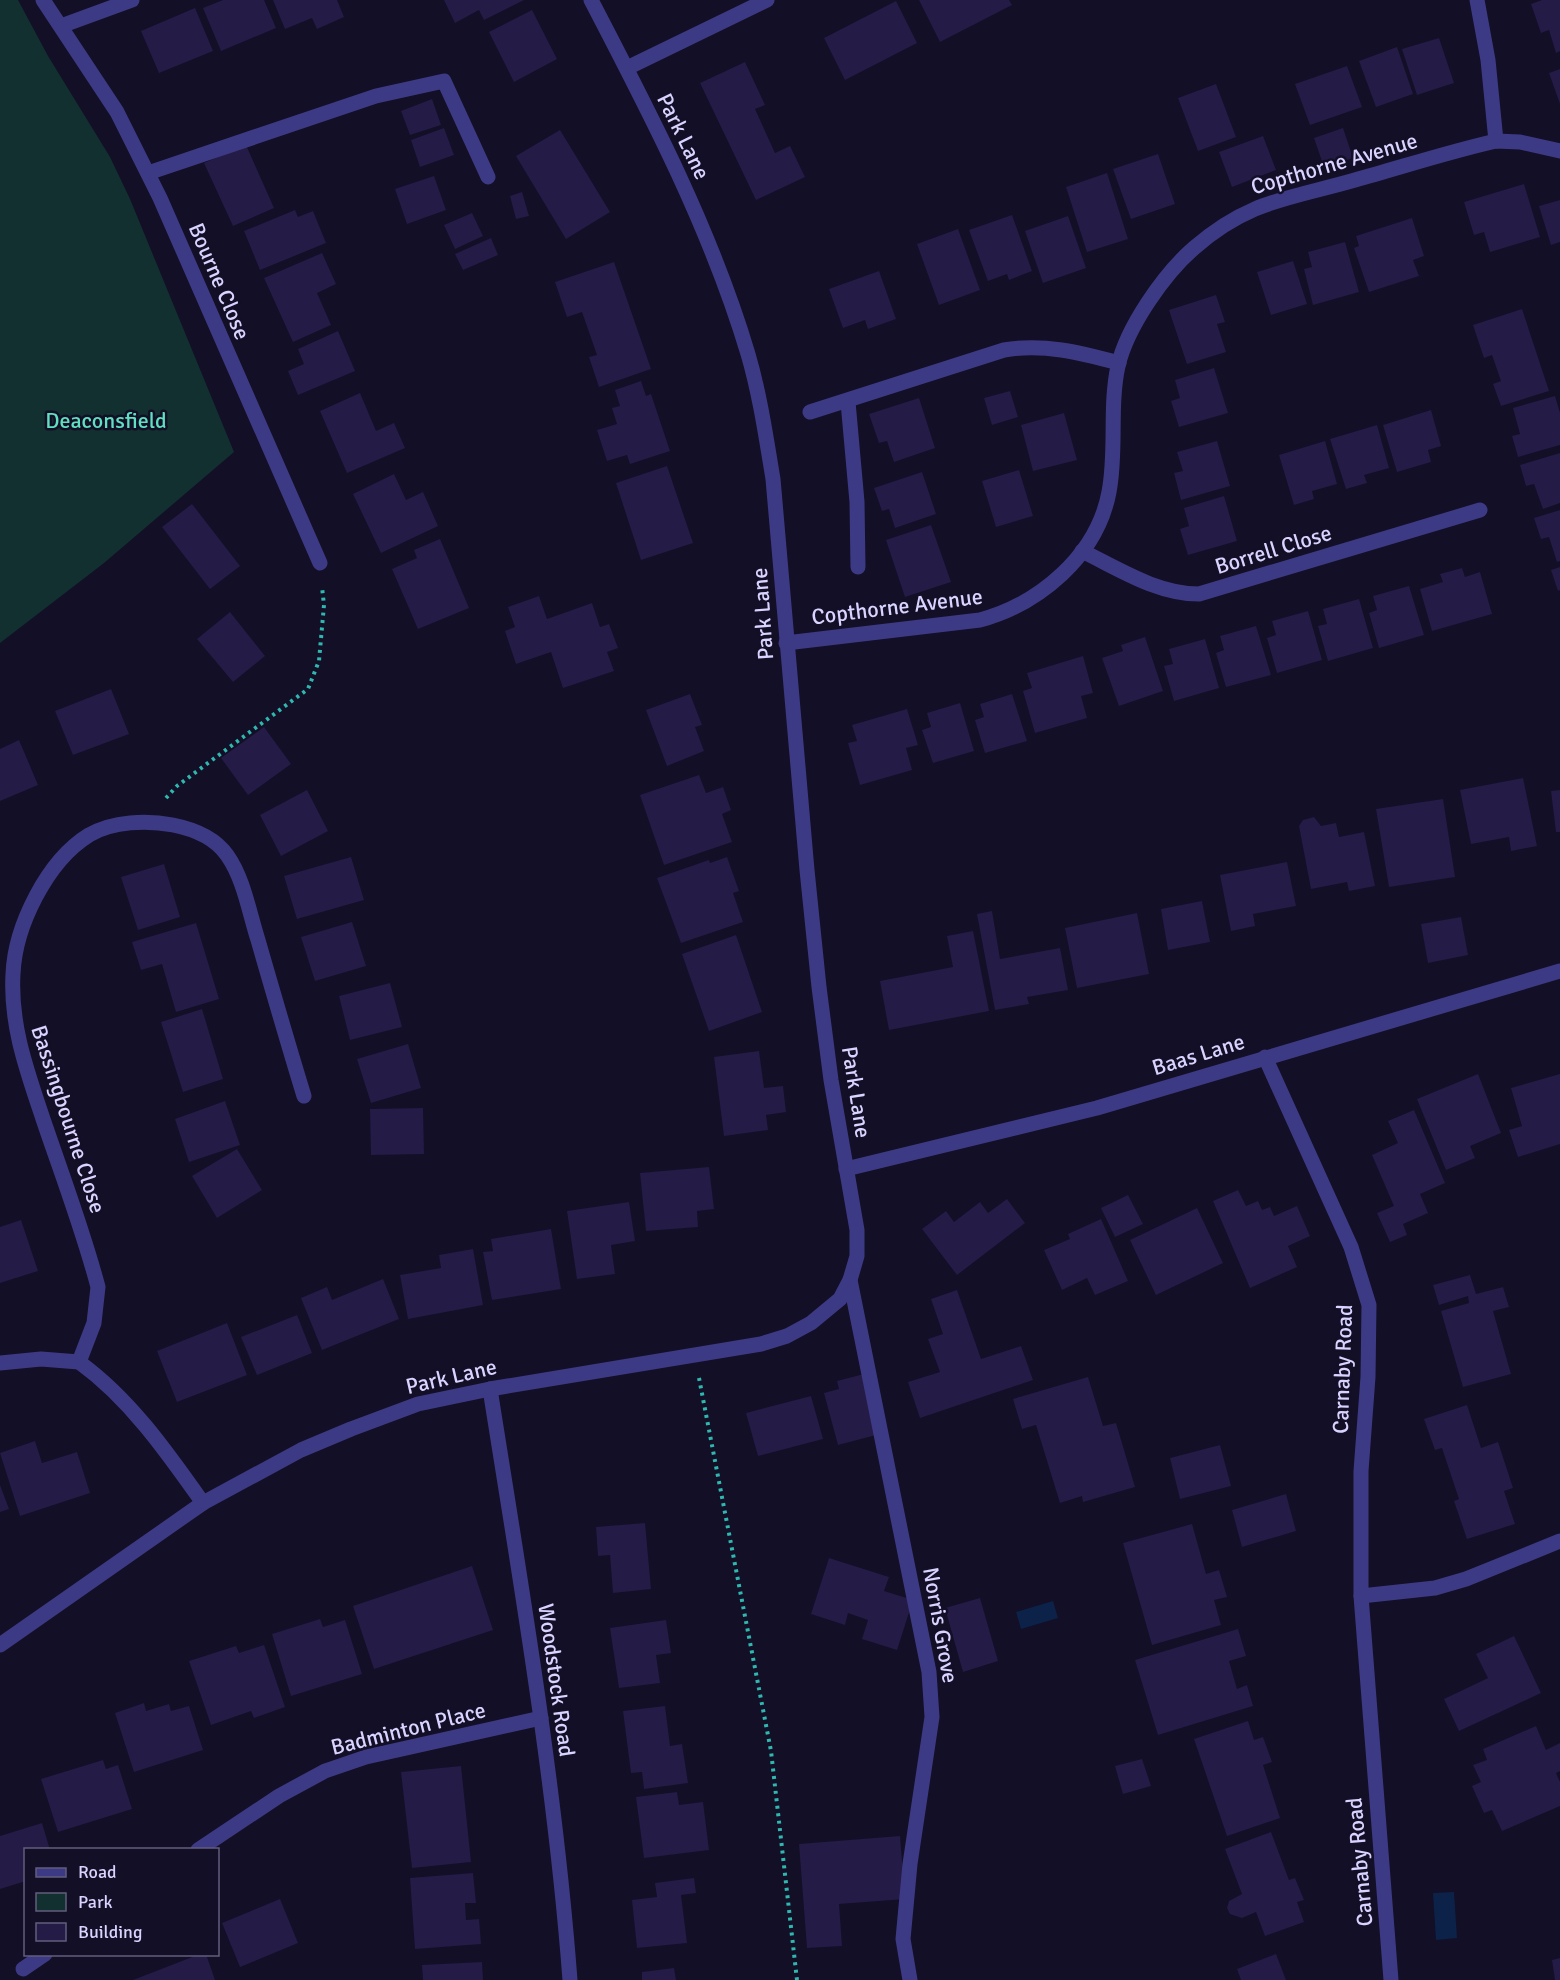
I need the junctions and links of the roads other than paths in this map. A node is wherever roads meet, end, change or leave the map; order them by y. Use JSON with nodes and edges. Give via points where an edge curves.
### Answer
{"nodes":[{"id":1,"x":43,"y":0,"type":"edge"},
{"id":2,"x":132,"y":0,"type":"edge"},
{"id":3,"x":591,"y":0,"type":"edge"},
{"id":4,"x":767,"y":0,"type":"edge"},
{"id":5,"x":1477,"y":0,"type":"edge"},
{"id":6,"x":60,"y":26,"type":"junction"},
{"id":7,"x":627,"y":68,"type":"junction"},
{"id":8,"x":1496,"y":141,"type":"junction"},
{"id":9,"x":1560,"y":151,"type":"edge"},
{"id":10,"x":148,"y":173,"type":"junction"},
{"id":11,"x":488,"y":177,"type":"dead end"},
{"id":12,"x":1119,"y":363,"type":"junction"},
{"id":13,"x":848,"y":402,"type":"junction"},
{"id":14,"x":810,"y":412,"type":"dead end"},
{"id":15,"x":1480,"y":510,"type":"dead end"},
{"id":16,"x":1082,"y":551,"type":"junction"},
{"id":17,"x":320,"y":563,"type":"road end"},
{"id":18,"x":858,"y":567,"type":"dead end"},
{"id":19,"x":786,"y":643,"type":"junction"},
{"id":20,"x":1560,"y":970,"type":"edge"},
{"id":21,"x":1265,"y":1057,"type":"junction"},
{"id":22,"x":304,"y":1096,"type":"dead end"},
{"id":23,"x":846,"y":1169,"type":"junction"},
{"id":24,"x":850,"y":1280,"type":"junction"},
{"id":25,"x":79,"y":1362,"type":"junction"},
{"id":26,"x":0,"y":1363,"type":"edge"},
{"id":27,"x":490,"y":1389,"type":"junction"},
{"id":28,"x":203,"y":1503,"type":"junction"},
{"id":29,"x":1560,"y":1541,"type":"edge"},
{"id":30,"x":1361,"y":1596,"type":"junction"},
{"id":31,"x":0,"y":1645,"type":"edge"},
{"id":32,"x":541,"y":1718,"type":"junction"},
{"id":33,"x":201,"y":1848,"type":"edge"},
{"id":34,"x":42,"y":1956,"type":"edge"},
{"id":35,"x":23,"y":1969,"type":"dead end"},
{"id":36,"x":570,"y":1980,"type":"edge"},
{"id":37,"x":910,"y":1980,"type":"edge"},
{"id":38,"x":1391,"y":1980,"type":"edge"}],
"edges":[{"from":1,"to":6,"type":"street","name":"Bourne Close"},
{"from":2,"to":6,"type":"street"},
{"from":3,"to":7,"type":"street","name":"Park Lane"},
{"from":4,"to":7,"type":"street"},
{"from":5,"to":8,"type":"street"},
{"from":6,"to":10,"type":"street","name":"Bourne Close","via":[[117,112]]},
{"from":7,"to":19,"type":"street","name":"Park Lane","via":[[709,243],[749,356],[773,479]]},
{"from":8,"to":9,"type":"street","name":"Copthorne Avenue"},
{"from":8,"to":12,"type":"street","name":"Copthorne Avenue","via":[[1285,197],[1222,226],[1192,249],[1171,273],[1134,327]]},
{"from":10,"to":11,"type":"street","via":[[376,96],[444,81]]},
{"from":10,"to":17,"type":"street","name":"Bourne Close"},
{"from":12,"to":13,"type":"street","via":[[1071,351],[1024,346]]},
{"from":12,"to":16,"type":"street","name":"Copthorne Avenue","via":[[1113,392],[1109,493],[1099,524]]},
{"from":13,"to":14,"type":"street"},
{"from":13,"to":18,"type":"street"},
{"from":15,"to":16,"type":"street","name":"Borrell Close","via":[[1199,594],[1160,589]]},
{"from":16,"to":19,"type":"street","name":"Copthorne Avenue","via":[[1045,589],[1006,613],[949,625]]},
{"from":19,"to":23,"type":"street","name":"Park Lane","via":[[818,975]]},
{"from":20,"to":21,"type":"street","name":"Baas Lane"},
{"from":21,"to":23,"type":"street","name":"Baas Lane","via":[[1097,1108]]},
{"from":21,"to":30,"type":"street","name":"Carnaby Road","via":[[1351,1247],[1370,1305],[1360,1481]]},
{"from":22,"to":25,"type":"street","name":"Bassingbourne Close","via":[[242,888],[231,862],[216,843],[185,827],[142,822],[90,835],[54,870],[27,914],[13,972],[15,1025],[22,1058],[98,1287],[94,1323]]},
{"from":23,"to":24,"type":"street","name":"Park Lane","via":[[858,1230],[857,1256]]},
{"from":24,"to":27,"type":"street","name":"Park Lane","via":[[840,1299],[828,1310],[787,1336],[693,1357]]},
{"from":24,"to":37,"type":"street","name":"Norris Grove","via":[[929,1672],[932,1717],[903,1939]]},
{"from":25,"to":26,"type":"street","via":[[41,1359]]},
{"from":25,"to":28,"type":"street","via":[[98,1375],[135,1414]]},
{"from":27,"to":28,"type":"street","name":"Park Lane","via":[[418,1404],[351,1429],[301,1450]]},
{"from":27,"to":32,"type":"street","name":"Woodstock Road"},
{"from":28,"to":31,"type":"street","name":"Park Lane"},
{"from":29,"to":30,"type":"street","via":[[1435,1588]]},
{"from":30,"to":38,"type":"street","name":"Carnaby Road"},
{"from":32,"to":33,"type":"street","name":"Badminton Place","via":[[366,1757],[326,1771],[279,1796]]},
{"from":32,"to":36,"type":"street","name":"Woodstock Road","via":[[562,1876]]},
{"from":34,"to":35,"type":"street"}]}
